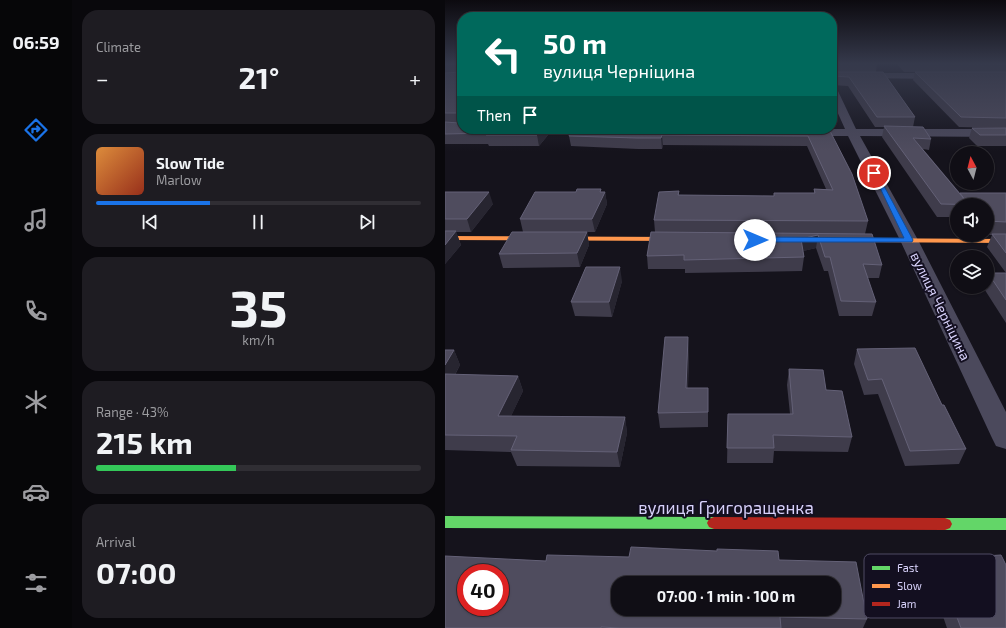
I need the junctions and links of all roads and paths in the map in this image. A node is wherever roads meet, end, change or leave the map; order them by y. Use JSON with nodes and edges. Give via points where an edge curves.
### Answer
{"nodes":[{"id":1,"x":837,"y":100,"type":"edge"},
{"id":2,"x":837,"y":132,"type":"edge"},
{"id":3,"x":852,"y":132,"type":"junction"},
{"id":4,"x":1006,"y":133,"type":"edge"},
{"id":5,"x":445,"y":238,"type":"edge"},
{"id":6,"x":689,"y":239,"type":"edge"},
{"id":7,"x":831,"y":240,"type":"edge"},
{"id":8,"x":909,"y":240,"type":"junction"},
{"id":9,"x":1006,"y":241,"type":"edge"},
{"id":10,"x":1006,"y":438,"type":"edge"},
{"id":11,"x":445,"y":522,"type":"edge"},
{"id":12,"x":1006,"y":524,"type":"edge"}],
"edges":[{"from":1,"to":3,"type":"street","name":"вулиця Черніцина"},
{"from":2,"to":3,"type":"street"},
{"from":3,"to":4,"type":"street"},
{"from":3,"to":8,"type":"street","name":"вулиця Черніцина"},
{"from":5,"to":6,"type":"street"},
{"from":7,"to":8,"type":"street"},
{"from":8,"to":9,"type":"street"},
{"from":8,"to":10,"type":"street","name":"вулиця Черніцина"},
{"from":11,"to":12,"type":"street","name":"вулиця Григоращенка"}]}
